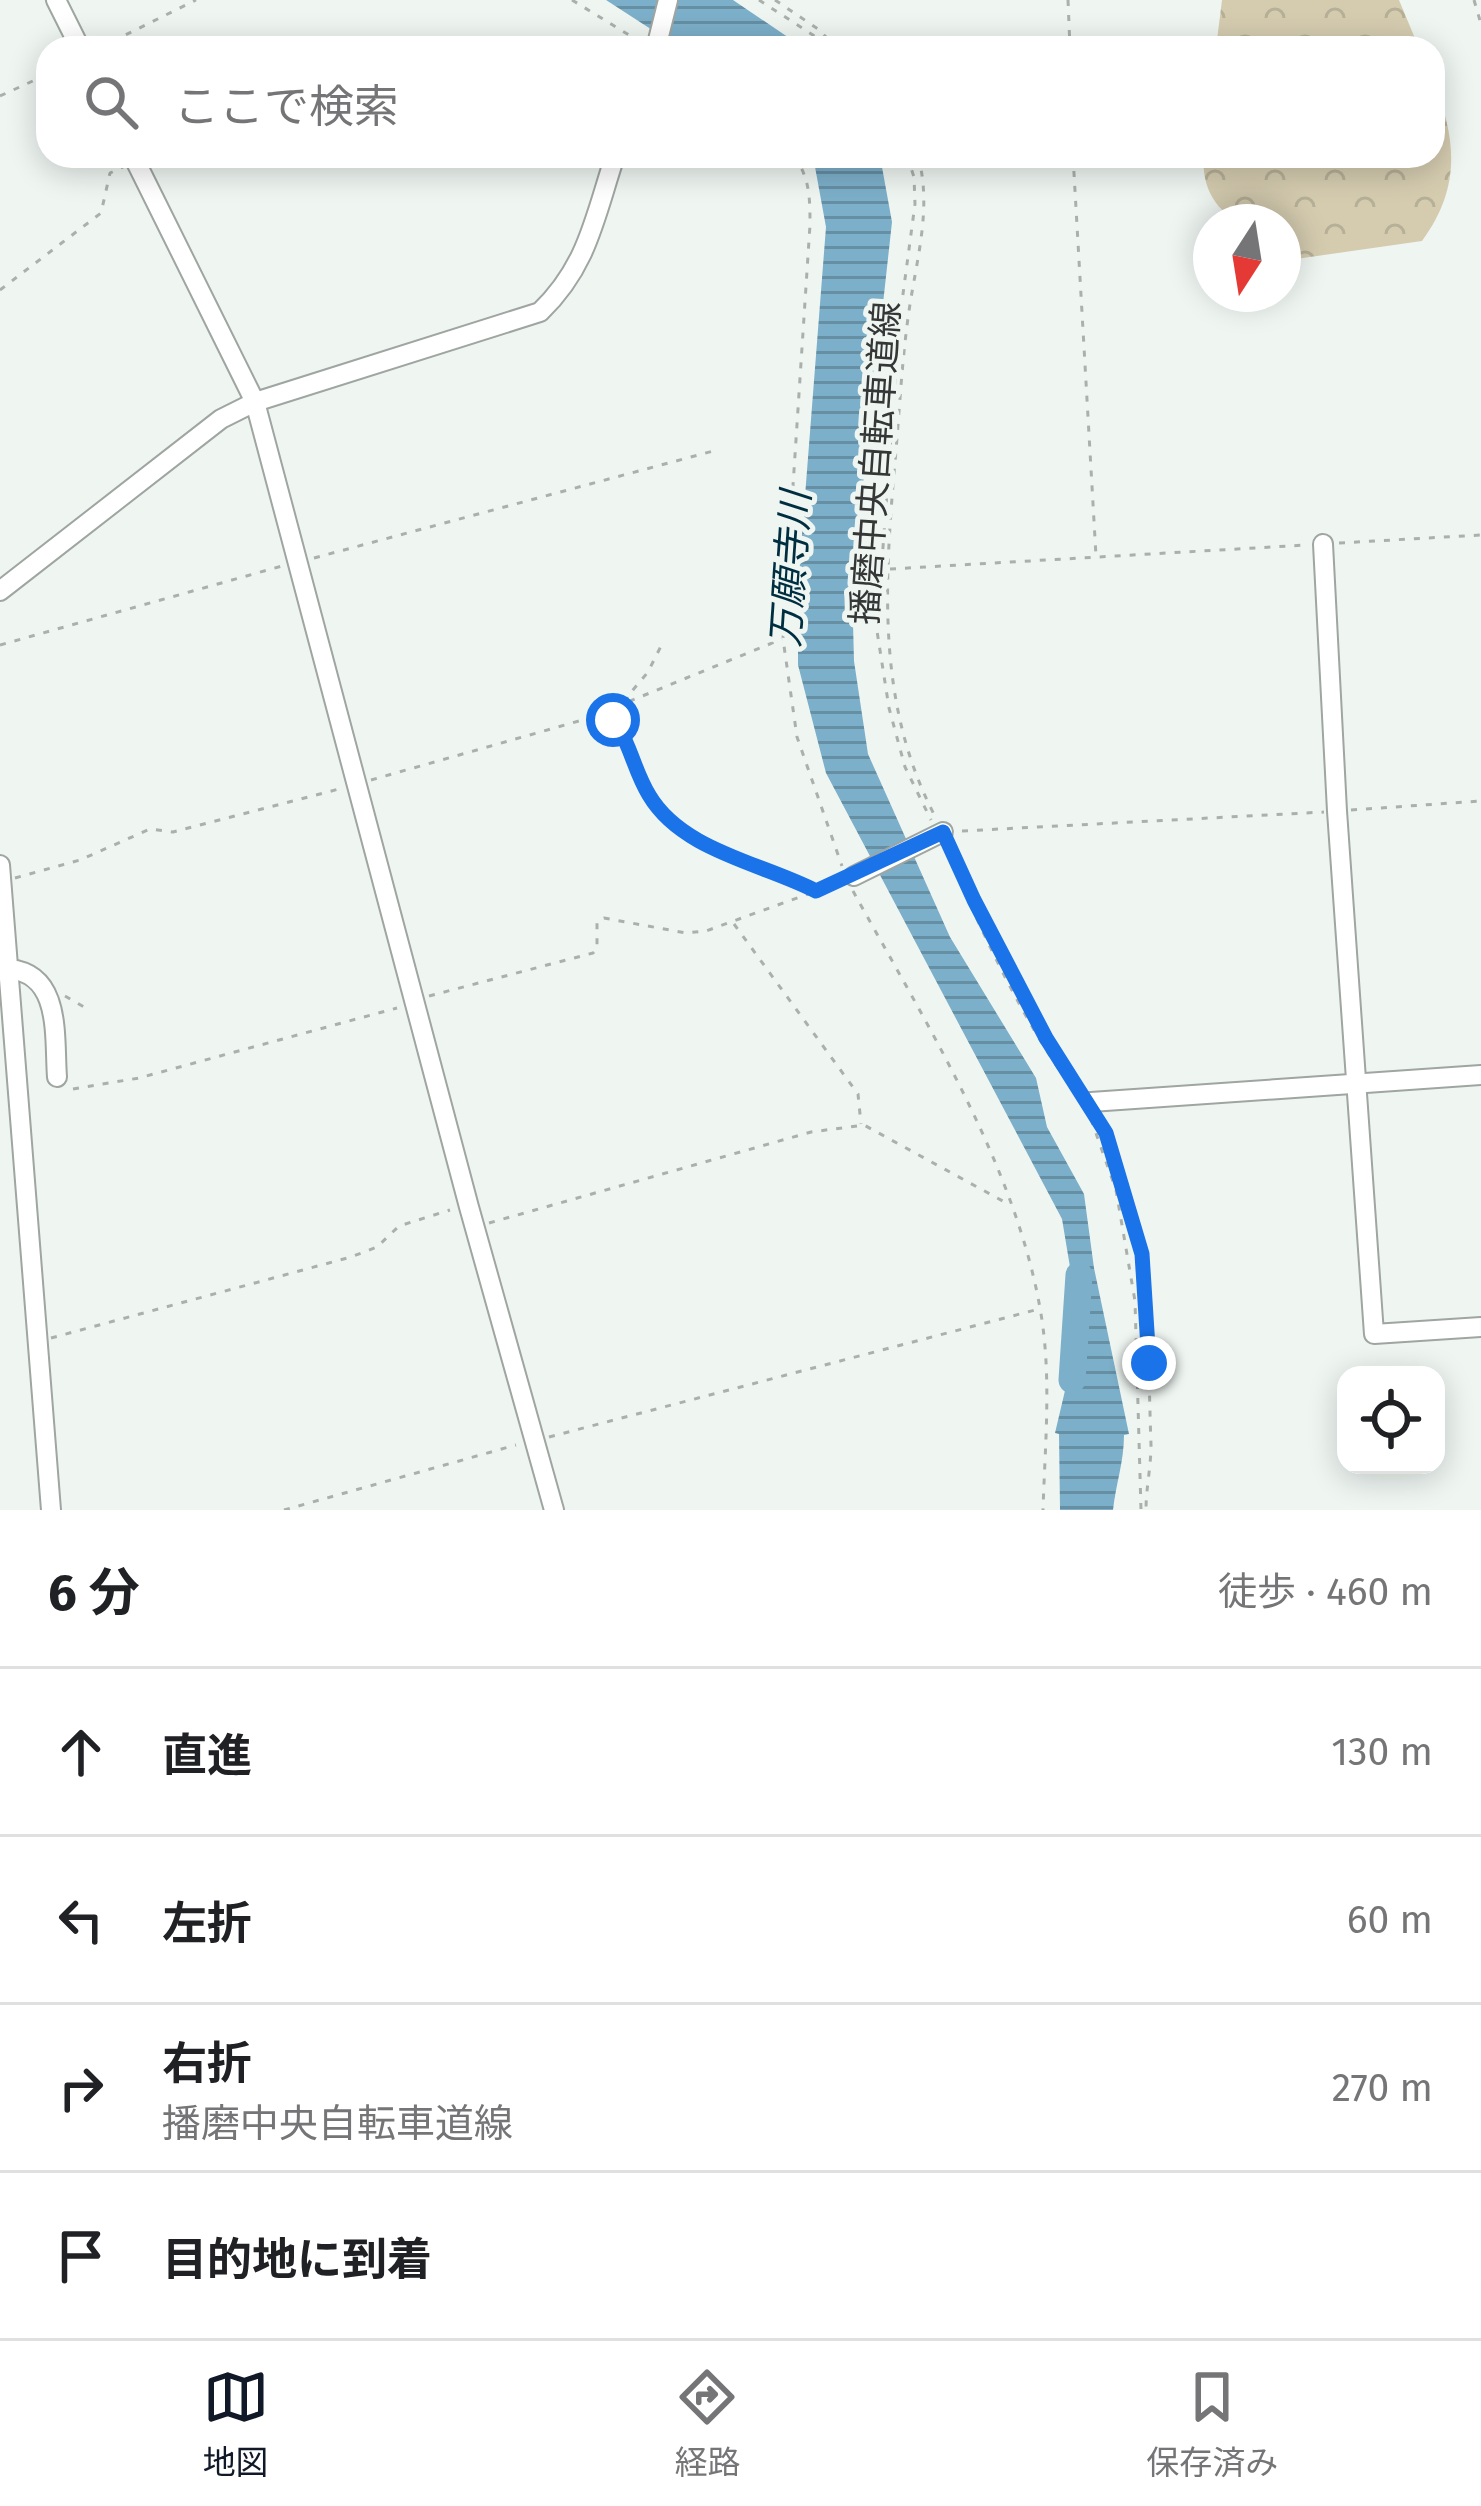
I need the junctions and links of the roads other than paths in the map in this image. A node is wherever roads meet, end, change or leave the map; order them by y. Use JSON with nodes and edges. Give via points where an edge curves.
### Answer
{"nodes":[{"id":1,"x":56,"y":0,"type":"edge"},
{"id":2,"x":668,"y":0,"type":"edge"},
{"id":3,"x":74,"y":36,"type":"edge"},
{"id":4,"x":657,"y":36,"type":"edge"},
{"id":5,"x":139,"y":168,"type":"edge"},
{"id":6,"x":611,"y":168,"type":"edge"},
{"id":7,"x":255,"y":403,"type":"junction"},
{"id":8,"x":1323,"y":544,"type":"road end"},
{"id":9,"x":0,"y":591,"type":"edge"},
{"id":10,"x":937,"y":834,"type":"road end"},
{"id":11,"x":0,"y":865,"type":"edge"},
{"id":12,"x":850,"y":878,"type":"road end"},
{"id":13,"x":2,"y":879,"type":"edge"},
{"id":14,"x":9,"y":969,"type":"junction"},
{"id":15,"x":1481,"y":1076,"type":"edge"},
{"id":16,"x":65,"y":1083,"type":"road end"},
{"id":17,"x":1359,"y":1083,"type":"junction"},
{"id":18,"x":1090,"y":1102,"type":"road end"},
{"id":19,"x":1481,"y":1327,"type":"edge"},
{"id":20,"x":50,"y":1510,"type":"edge"},
{"id":21,"x":554,"y":1510,"type":"edge"}],
"edges":[{"from":1,"to":3,"type":"street"},
{"from":2,"to":4,"type":"street"},
{"from":5,"to":7,"type":"street"},
{"from":6,"to":7,"type":"street","via":[[587,247],[568,285],[540,312]]},
{"from":7,"to":9,"type":"street","via":[[221,419]]},
{"from":7,"to":21,"type":"street"},
{"from":8,"to":17,"type":"street"},
{"from":10,"to":12,"type":"street"},
{"from":11,"to":13,"type":"street"},
{"from":13,"to":14,"type":"street"},
{"from":14,"to":16,"type":"street","via":[[44,984]]},
{"from":14,"to":20,"type":"street"},
{"from":15,"to":17,"type":"street"},
{"from":17,"to":18,"type":"street"},
{"from":17,"to":19,"type":"street","via":[[1375,1334]]}]}
